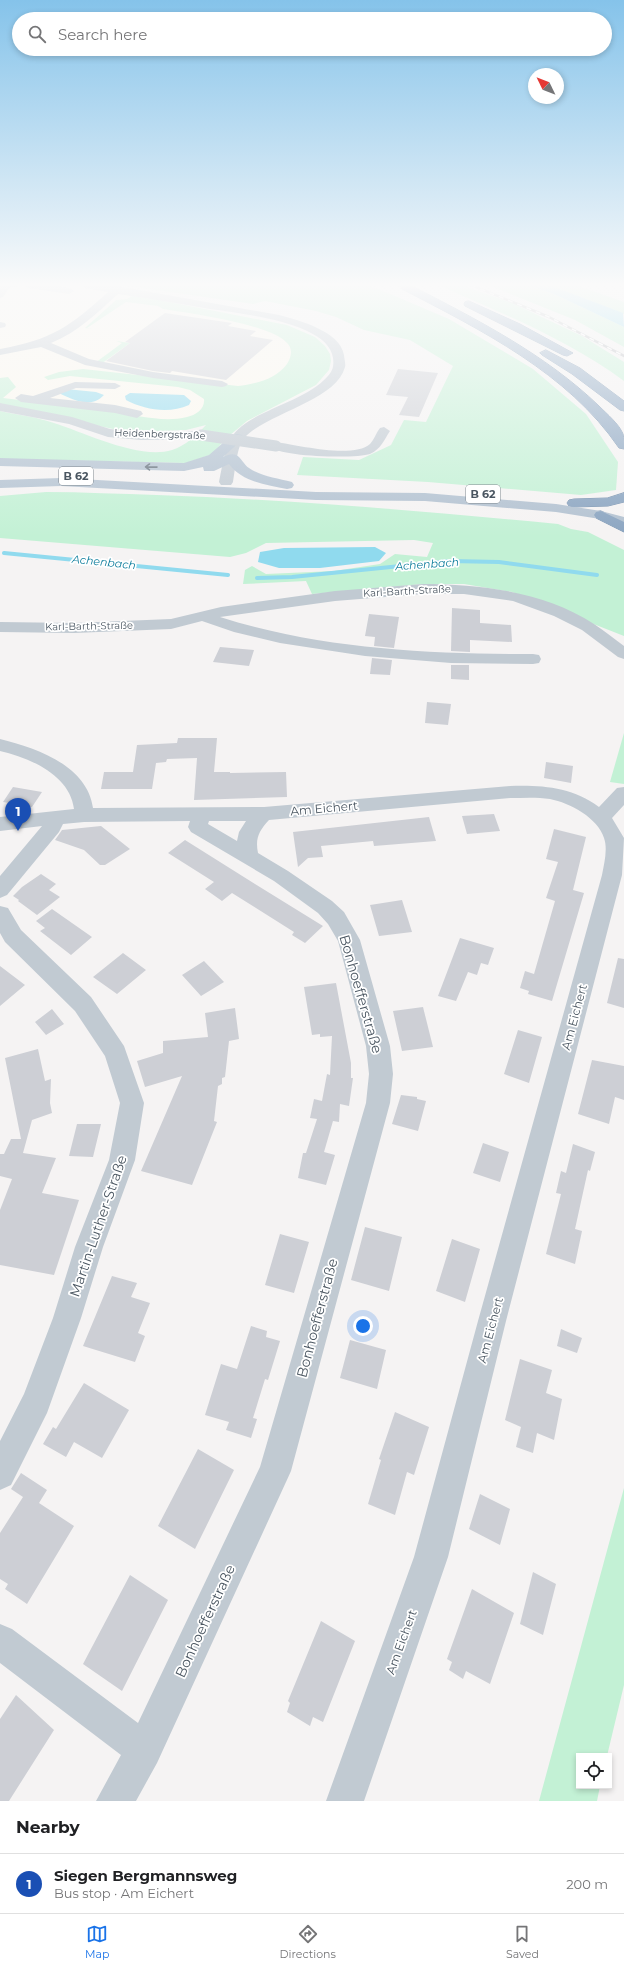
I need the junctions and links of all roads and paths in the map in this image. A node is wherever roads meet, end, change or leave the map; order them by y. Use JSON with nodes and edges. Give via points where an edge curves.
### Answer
{"nodes":[{"id":1,"x":119,"y":369,"type":"edge"},
{"id":2,"x":339,"y":369,"type":"edge"},
{"id":3,"x":547,"y":369,"type":"edge"},
{"id":4,"x":573,"y":369,"type":"edge"},
{"id":5,"x":222,"y":384,"type":"dead end"},
{"id":6,"x":115,"y":386,"type":"dead end"},
{"id":7,"x":0,"y":397,"type":"edge"},
{"id":8,"x":35,"y":400,"type":"junction"},
{"id":9,"x":0,"y":407,"type":"edge"},
{"id":10,"x":624,"y":407,"type":"edge"},
{"id":11,"x":137,"y":414,"type":"dead end"},
{"id":12,"x":384,"y":431,"type":"dead end"},
{"id":13,"x":237,"y":438,"type":"junction"},
{"id":14,"x":624,"y":445,"type":"edge"},
{"id":15,"x":232,"y":458,"type":"junction"},
{"id":16,"x":0,"y":462,"type":"edge"},
{"id":17,"x":0,"y":477,"type":"edge"},
{"id":18,"x":151,"y":478,"type":"junction"},
{"id":19,"x":61,"y":482,"type":"junction"},
{"id":20,"x":0,"y":484,"type":"edge"},
{"id":21,"x":288,"y":485,"type":"junction"},
{"id":22,"x":225,"y":486,"type":"junction"},
{"id":23,"x":0,"y":491,"type":"edge"},
{"id":24,"x":624,"y":497,"type":"edge"},
{"id":25,"x":574,"y":502,"type":"junction"},
{"id":26,"x":624,"y":512,"type":"edge"},
{"id":27,"x":601,"y":515,"type":"junction"},
{"id":28,"x":624,"y":521,"type":"edge"},
{"id":29,"x":624,"y":528,"type":"edge"},
{"id":30,"x":200,"y":616,"type":"junction"},
{"id":31,"x":0,"y":627,"type":"edge"},
{"id":32,"x":624,"y":654,"type":"edge"},
{"id":33,"x":533,"y":659,"type":"dead end"},
{"id":34,"x":0,"y":746,"type":"edge"},
{"id":35,"x":624,"y":793,"type":"edge"},
{"id":36,"x":200,"y":814,"type":"junction"},
{"id":37,"x":264,"y":814,"type":"junction"},
{"id":38,"x":84,"y":815,"type":"junction"},
{"id":39,"x":54,"y":818,"type":"junction"},
{"id":40,"x":600,"y":818,"type":"junction"},
{"id":41,"x":0,"y":824,"type":"edge"},
{"id":42,"x":248,"y":855,"type":"junction"},
{"id":43,"x":0,"y":890,"type":"edge"},
{"id":44,"x":0,"y":914,"type":"edge"},
{"id":45,"x":0,"y":1474,"type":"edge"},
{"id":46,"x":0,"y":1641,"type":"edge"},
{"id":47,"x":144,"y":1750,"type":"junction"},
{"id":48,"x":115,"y":1801,"type":"edge"},
{"id":49,"x":345,"y":1801,"type":"edge"}],
"edges":[{"from":1,"to":5,"type":"street"},
{"from":2,"to":13,"type":"street","via":[[328,384],[254,424]]},
{"from":3,"to":14,"type":"highway","via":[[578,393],[604,418]]},
{"from":4,"to":10,"type":"highway"},
{"from":6,"to":8,"type":"street","via":[[75,385]]},
{"from":7,"to":8,"type":"street"},
{"from":8,"to":11,"type":"street"},
{"from":9,"to":12,"type":"street","name":"Heidenbergstraße","bridge":true,"via":[[72,421],[108,433],[140,436],[202,435],[333,454],[357,454],[374,447]]},
{"from":13,"to":15,"type":"street"},
{"from":13,"to":16,"type":"main road","one_way":true,"via":[[209,461],[184,466]]},
{"from":15,"to":18,"type":"main road","via":[[205,470]]},
{"from":15,"to":21,"type":"main road","via":[[242,470],[251,475]]},
{"from":15,"to":22,"type":"street"},
{"from":17,"to":18,"type":"main road","number":"B 62","via":[[60,475]]},
{"from":18,"to":22,"type":"main road","number":"B 62"},
{"from":19,"to":20,"type":"main road","number":"B 62"},
{"from":19,"to":22,"type":"main road","number":"B 62"},
{"from":19,"to":23,"type":"main road"},
{"from":21,"to":22,"type":"main road","number":"B 62"},
{"from":21,"to":25,"type":"main road","number":"B 62","via":[[453,491]]},
{"from":22,"to":27,"type":"main road","number":"B 62","via":[[316,496],[425,497],[507,503]]},
{"from":24,"to":25,"type":"highway","number":"B 62","via":[[608,502]]},
{"from":25,"to":26,"type":"main road","number":"B 62"},
{"from":27,"to":28,"type":"main road","number":"B 62"},
{"from":27,"to":29,"type":"highway","number":"B 62"},
{"from":30,"to":31,"type":"street","name":"Karl-Barth-Straße","via":[[172,624],[74,628]]},
{"from":30,"to":32,"type":"street","name":"Karl-Barth-Straße","via":[[335,596],[423,589],[464,589],[516,597],[560,613],[588,627]]},
{"from":30,"to":33,"type":"street","via":[[222,624],[308,643],[397,654],[491,660]]},
{"from":34,"to":38,"type":"street","via":[[42,760],[70,778],[81,795]]},
{"from":35,"to":40,"type":"street"},
{"from":36,"to":37,"type":"street","name":"Am Eichert"},
{"from":36,"to":38,"type":"street","name":"Am Eichert"},
{"from":36,"to":42,"type":"street","name":"Bonhoefferstraße","via":[[198,827]]},
{"from":37,"to":40,"type":"street","name":"Am Eichert","via":[[533,792],[551,793],[569,799]]},
{"from":37,"to":42,"type":"street","via":[[250,828],[245,840]]},
{"from":38,"to":39,"type":"street","name":"Am Eichert"},
{"from":39,"to":41,"type":"street","name":"Am Eichert"},
{"from":39,"to":43,"type":"street","via":[[52,827]]},
{"from":40,"to":49,"type":"street","name":"Am Eichert","via":[[614,839],[615,853],[610,882],[431,1557]]},
{"from":42,"to":47,"type":"street","name":"Bonhoefferstraße","via":[[325,907],[343,928],[349,940],[378,1046],[381,1074],[378,1103],[275,1471]]},
{"from":44,"to":45,"type":"street","name":"Martin-Luther-Straße","via":[[13,936],[83,1004],[116,1053],[132,1103],[122,1160],[89,1247],[67,1318],[36,1402]]},
{"from":46,"to":47,"type":"street"},
{"from":47,"to":48,"type":"street","name":"Bonhoefferstraße"}]}
